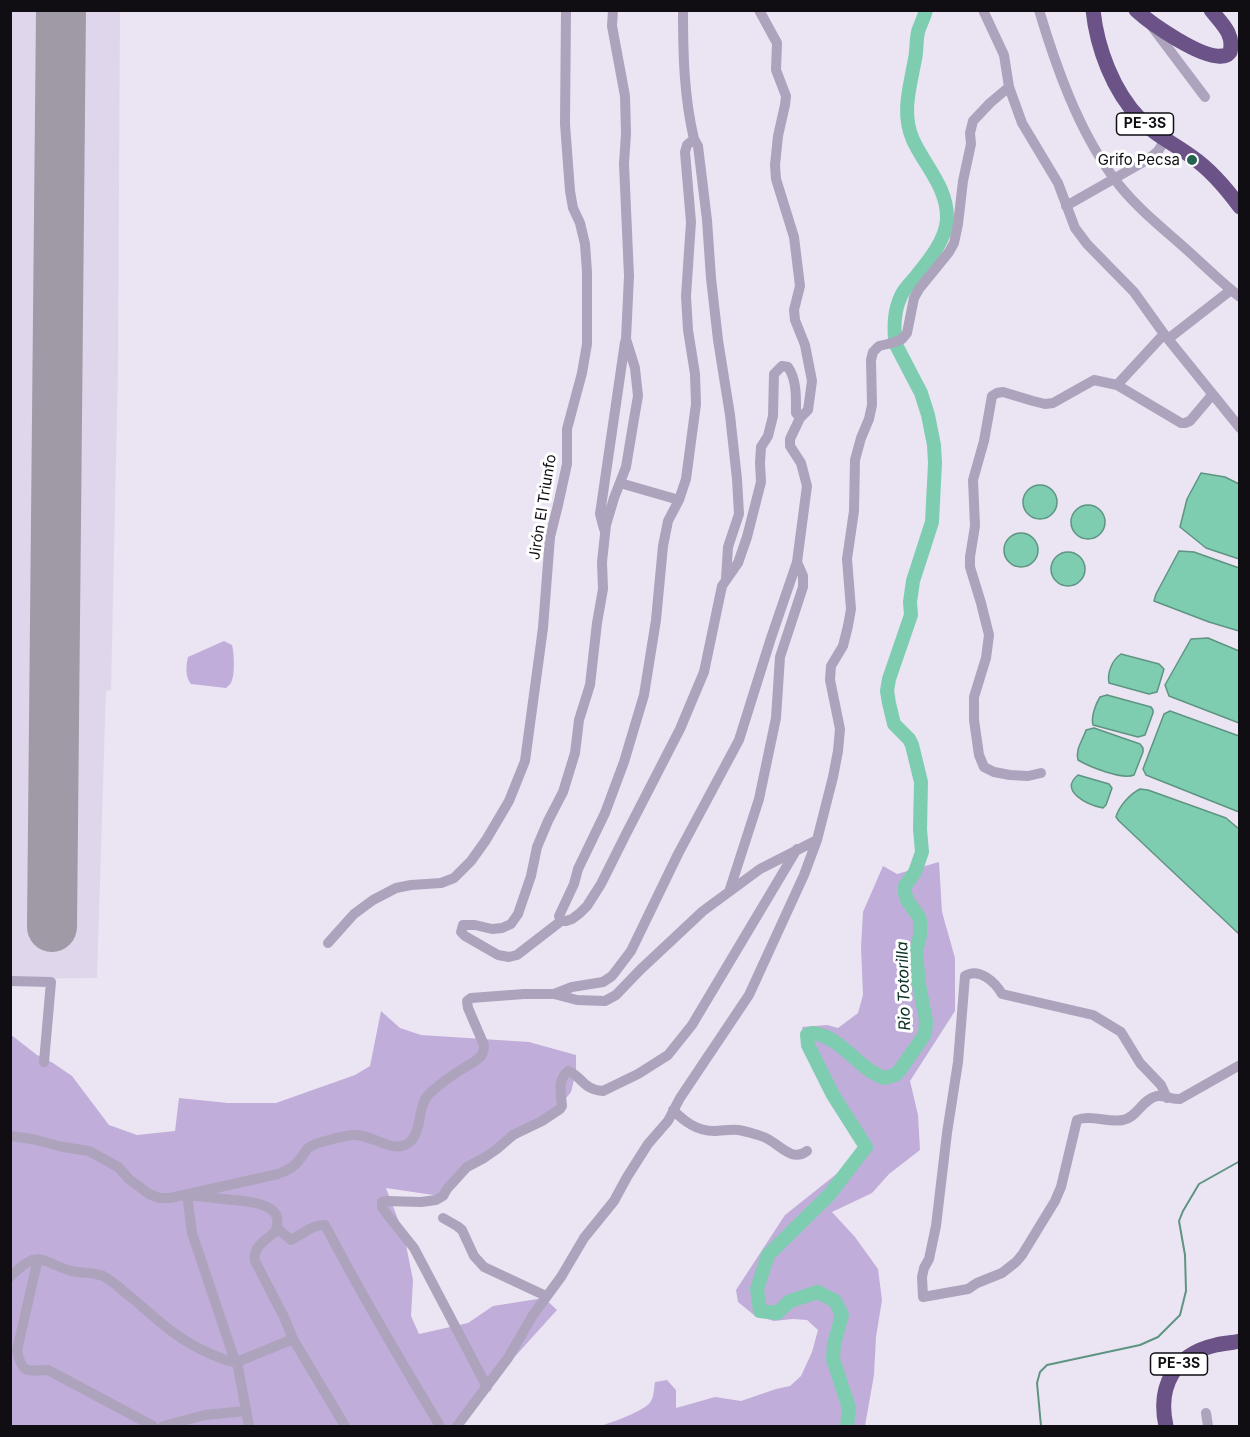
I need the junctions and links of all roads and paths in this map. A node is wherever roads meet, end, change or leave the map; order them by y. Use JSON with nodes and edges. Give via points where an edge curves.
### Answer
{"nodes":[{"id":1,"x":566,"y":10,"type":"edge"},
{"id":2,"x":613,"y":10,"type":"edge"},
{"id":3,"x":682,"y":10,"type":"edge"},
{"id":4,"x":759,"y":10,"type":"edge"},
{"id":5,"x":982,"y":10,"type":"edge"},
{"id":6,"x":1039,"y":10,"type":"edge"},
{"id":7,"x":1093,"y":10,"type":"edge"},
{"id":8,"x":1136,"y":10,"type":"edge"},
{"id":9,"x":1211,"y":10,"type":"edge"},
{"id":10,"x":1149,"y":22,"type":"junction"},
{"id":11,"x":1236,"y":49,"type":"edge"},
{"id":12,"x":1010,"y":87,"type":"junction"},
{"id":13,"x":1205,"y":97,"type":"dead end"},
{"id":14,"x":694,"y":139,"type":"junction"},
{"id":15,"x":1166,"y":141,"type":"junction"},
{"id":16,"x":1113,"y":178,"type":"junction"},
{"id":17,"x":1066,"y":206,"type":"junction"},
{"id":18,"x":1239,"y":207,"type":"edge"},
{"id":19,"x":1235,"y":293,"type":"edge"},
{"id":20,"x":1166,"y":337,"type":"junction"},
{"id":21,"x":626,"y":339,"type":"junction"},
{"id":22,"x":1118,"y":385,"type":"junction"},
{"id":23,"x":1212,"y":395,"type":"junction"},
{"id":24,"x":800,"y":417,"type":"junction"},
{"id":25,"x":1239,"y":428,"type":"edge"},
{"id":26,"x":620,"y":483,"type":"junction"},
{"id":27,"x":678,"y":500,"type":"junction"},
{"id":28,"x":605,"y":536,"type":"junction"},
{"id":29,"x":797,"y":562,"type":"junction"},
{"id":30,"x":726,"y":579,"type":"junction"},
{"id":31,"x":1041,"y":773,"type":"dead end"},
{"id":32,"x":817,"y":840,"type":"junction"},
{"id":33,"x":798,"y":849,"type":"junction"},
{"id":34,"x":729,"y":892,"type":"junction"},
{"id":35,"x":561,"y":921,"type":"junction"},
{"id":36,"x":328,"y":943,"type":"dead end"},
{"id":37,"x":10,"y":981,"type":"edge"},
{"id":38,"x":554,"y":994,"type":"junction"},
{"id":39,"x":44,"y":1062,"type":"dead end"},
{"id":40,"x":1239,"y":1065,"type":"edge"},
{"id":41,"x":1167,"y":1098,"type":"junction"},
{"id":42,"x":673,"y":1110,"type":"junction"},
{"id":43,"x":10,"y":1136,"type":"edge"},
{"id":44,"x":807,"y":1151,"type":"dead end"},
{"id":45,"x":187,"y":1194,"type":"junction"},
{"id":46,"x":442,"y":1218,"type":"dead end"},
{"id":47,"x":277,"y":1228,"type":"junction"},
{"id":48,"x":38,"y":1259,"type":"junction"},
{"id":49,"x":10,"y":1277,"type":"edge"},
{"id":50,"x":546,"y":1296,"type":"junction"},
{"id":51,"x":23,"y":1326,"type":"junction"},
{"id":52,"x":10,"y":1332,"type":"edge"},
{"id":53,"x":293,"y":1340,"type":"junction"},
{"id":54,"x":1239,"y":1341,"type":"edge"},
{"id":55,"x":237,"y":1362,"type":"junction"},
{"id":56,"x":487,"y":1387,"type":"junction"},
{"id":57,"x":246,"y":1411,"type":"junction"},
{"id":58,"x":1206,"y":1413,"type":"dead end"},
{"id":59,"x":343,"y":1425,"type":"edge"},
{"id":60,"x":153,"y":1426,"type":"edge"},
{"id":61,"x":164,"y":1426,"type":"edge"},
{"id":62,"x":249,"y":1426,"type":"edge"},
{"id":63,"x":440,"y":1426,"type":"edge"},
{"id":64,"x":458,"y":1426,"type":"edge"},
{"id":65,"x":1166,"y":1426,"type":"edge"},
{"id":66,"x":1208,"y":1426,"type":"edge"}],
"edges":[{"from":1,"to":36,"type":"street","name":"Jirón El Triunfo","via":[[565,124],[570,190],[585,244],[587,344],[567,429],[567,464],[550,537],[543,628],[525,761],[509,801],[486,840],[454,878],[396,888],[354,914]]},
{"from":2,"to":21,"type":"street","via":[[612,26],[625,96],[629,276]]},
{"from":3,"to":14,"type":"street","via":[[684,75]]},
{"from":4,"to":24,"type":"street","via":[[777,43],[776,70],[786,96],[775,165],[794,237],[800,286],[795,320],[812,381],[808,410]]},
{"from":5,"to":12,"type":"street","via":[[1004,55]]},
{"from":6,"to":16,"type":"street","via":[[1071,98]]},
{"from":7,"to":15,"type":"highway","number":"PE-3S","via":[[1108,68],[1123,98],[1140,120]]},
{"from":8,"to":10,"type":"highway"},
{"from":9,"to":11,"type":"highway"},
{"from":10,"to":11,"type":"highway","via":[[1214,56]]},
{"from":10,"to":13,"type":"street"},
{"from":12,"to":17,"type":"street","via":[[1022,123],[1058,183]]},
{"from":12,"to":32,"type":"street","via":[[974,121],[950,252],[914,298],[907,333],[873,351],[872,405],[855,460],[854,511],[847,559],[851,609],[843,646],[831,666],[840,729],[838,751]]},
{"from":14,"to":27,"type":"street","via":[[685,152],[691,222],[686,296],[696,404],[686,479]]},
{"from":14,"to":30,"type":"street","via":[[698,146],[737,479],[739,514],[728,547]]},
{"from":15,"to":16,"type":"street","via":[[1147,160]]},
{"from":15,"to":18,"type":"highway","number":"PE-3S","via":[[1199,163]]},
{"from":16,"to":17,"type":"street"},
{"from":16,"to":19,"type":"street","via":[[1148,217]]},
{"from":17,"to":20,"type":"street","via":[[1087,244],[1134,292]]},
{"from":19,"to":20,"type":"street"},
{"from":20,"to":22,"type":"street"},
{"from":20,"to":23,"type":"street"},
{"from":21,"to":26,"type":"street","via":[[638,396]]},
{"from":21,"to":28,"type":"street","via":[[600,514]]},
{"from":22,"to":23,"type":"street","via":[[1181,423],[1190,421]]},
{"from":22,"to":31,"type":"street","via":[[1095,380],[1045,404],[1003,392],[992,396],[973,480],[975,526],[970,567],[989,635],[974,696],[979,755],[984,767],[994,772],[1028,776]]},
{"from":23,"to":25,"type":"street"},
{"from":24,"to":29,"type":"street","via":[[790,439],[807,486]]},
{"from":24,"to":30,"type":"street","via":[[796,413],[791,372],[782,366],[774,374],[773,416],[761,447],[761,482],[750,526],[738,563]]},
{"from":26,"to":27,"type":"street"},
{"from":26,"to":28,"type":"street"},
{"from":27,"to":35,"type":"street","via":[[663,546],[644,695],[624,762],[559,916]]},
{"from":28,"to":35,"type":"street","via":[[603,589],[590,685],[564,792],[537,847],[531,876],[511,924],[492,929],[469,924],[463,925],[461,932],[498,955],[509,957]]},
{"from":29,"to":34,"type":"street","via":[[803,587],[780,657],[776,718],[759,799]]},
{"from":29,"to":38,"type":"street","via":[[739,740],[631,951],[603,982]]},
{"from":30,"to":35,"type":"street","via":[[704,672],[680,729],[601,884],[580,913]]},
{"from":32,"to":33,"type":"street"},
{"from":32,"to":42,"type":"street","via":[[748,995]]},
{"from":33,"to":34,"type":"street","via":[[760,869]]},
{"from":33,"to":56,"type":"street","via":[[692,1025],[668,1055],[603,1090],[589,1088],[568,1071],[560,1083],[560,1109],[467,1167],[443,1196],[421,1202],[382,1202],[414,1248]]},
{"from":34,"to":38,"type":"street","via":[[703,911],[616,995],[605,1001],[590,1001]]},
{"from":37,"to":39,"type":"street","via":[[51,982]]},
{"from":38,"to":45,"type":"street","via":[[477,997],[467,1002],[484,1045],[483,1052],[430,1093],[422,1104],[417,1131],[409,1143],[393,1146],[354,1135],[317,1143],[292,1168],[272,1176]]},
{"from":40,"to":41,"type":"street","via":[[1182,1098]]},
{"from":41,"to":41,"type":"street","via":[[1121,1032],[1102,1020],[1002,994],[987,977],[967,974],[936,1226],[922,1277],[923,1297],[968,1289],[1016,1262],[1055,1201],[1077,1120],[1124,1120],[1152,1098]]},
{"from":42,"to":44,"type":"street","via":[[701,1129],[738,1130],[765,1137],[790,1154]]},
{"from":42,"to":50,"type":"street"},
{"from":43,"to":45,"type":"street","via":[[89,1151],[159,1198]]},
{"from":45,"to":47,"type":"street","via":[[269,1207]]},
{"from":45,"to":55,"type":"street","via":[[192,1233]]},
{"from":46,"to":50,"type":"street","via":[[462,1230],[484,1267]]},
{"from":47,"to":53,"type":"street","via":[[254,1254],[257,1268]]},
{"from":47,"to":63,"type":"street","via":[[291,1240],[317,1225],[325,1225]]},
{"from":48,"to":49,"type":"street","via":[[23,1264]]},
{"from":48,"to":51,"type":"street"},
{"from":48,"to":55,"type":"street","via":[[102,1276],[195,1348]]},
{"from":50,"to":56,"type":"street"},
{"from":51,"to":52,"type":"street"},
{"from":51,"to":60,"type":"street","via":[[17,1350],[26,1371],[48,1370]]},
{"from":53,"to":55,"type":"street"},
{"from":53,"to":59,"type":"street"},
{"from":54,"to":65,"type":"highway","number":"PE-3S","via":[[1191,1353],[1173,1371],[1164,1399]]},
{"from":55,"to":57,"type":"street"},
{"from":56,"to":64,"type":"street"},
{"from":57,"to":61,"type":"street","via":[[205,1415]]},
{"from":57,"to":62,"type":"street"},
{"from":58,"to":66,"type":"street"}]}
